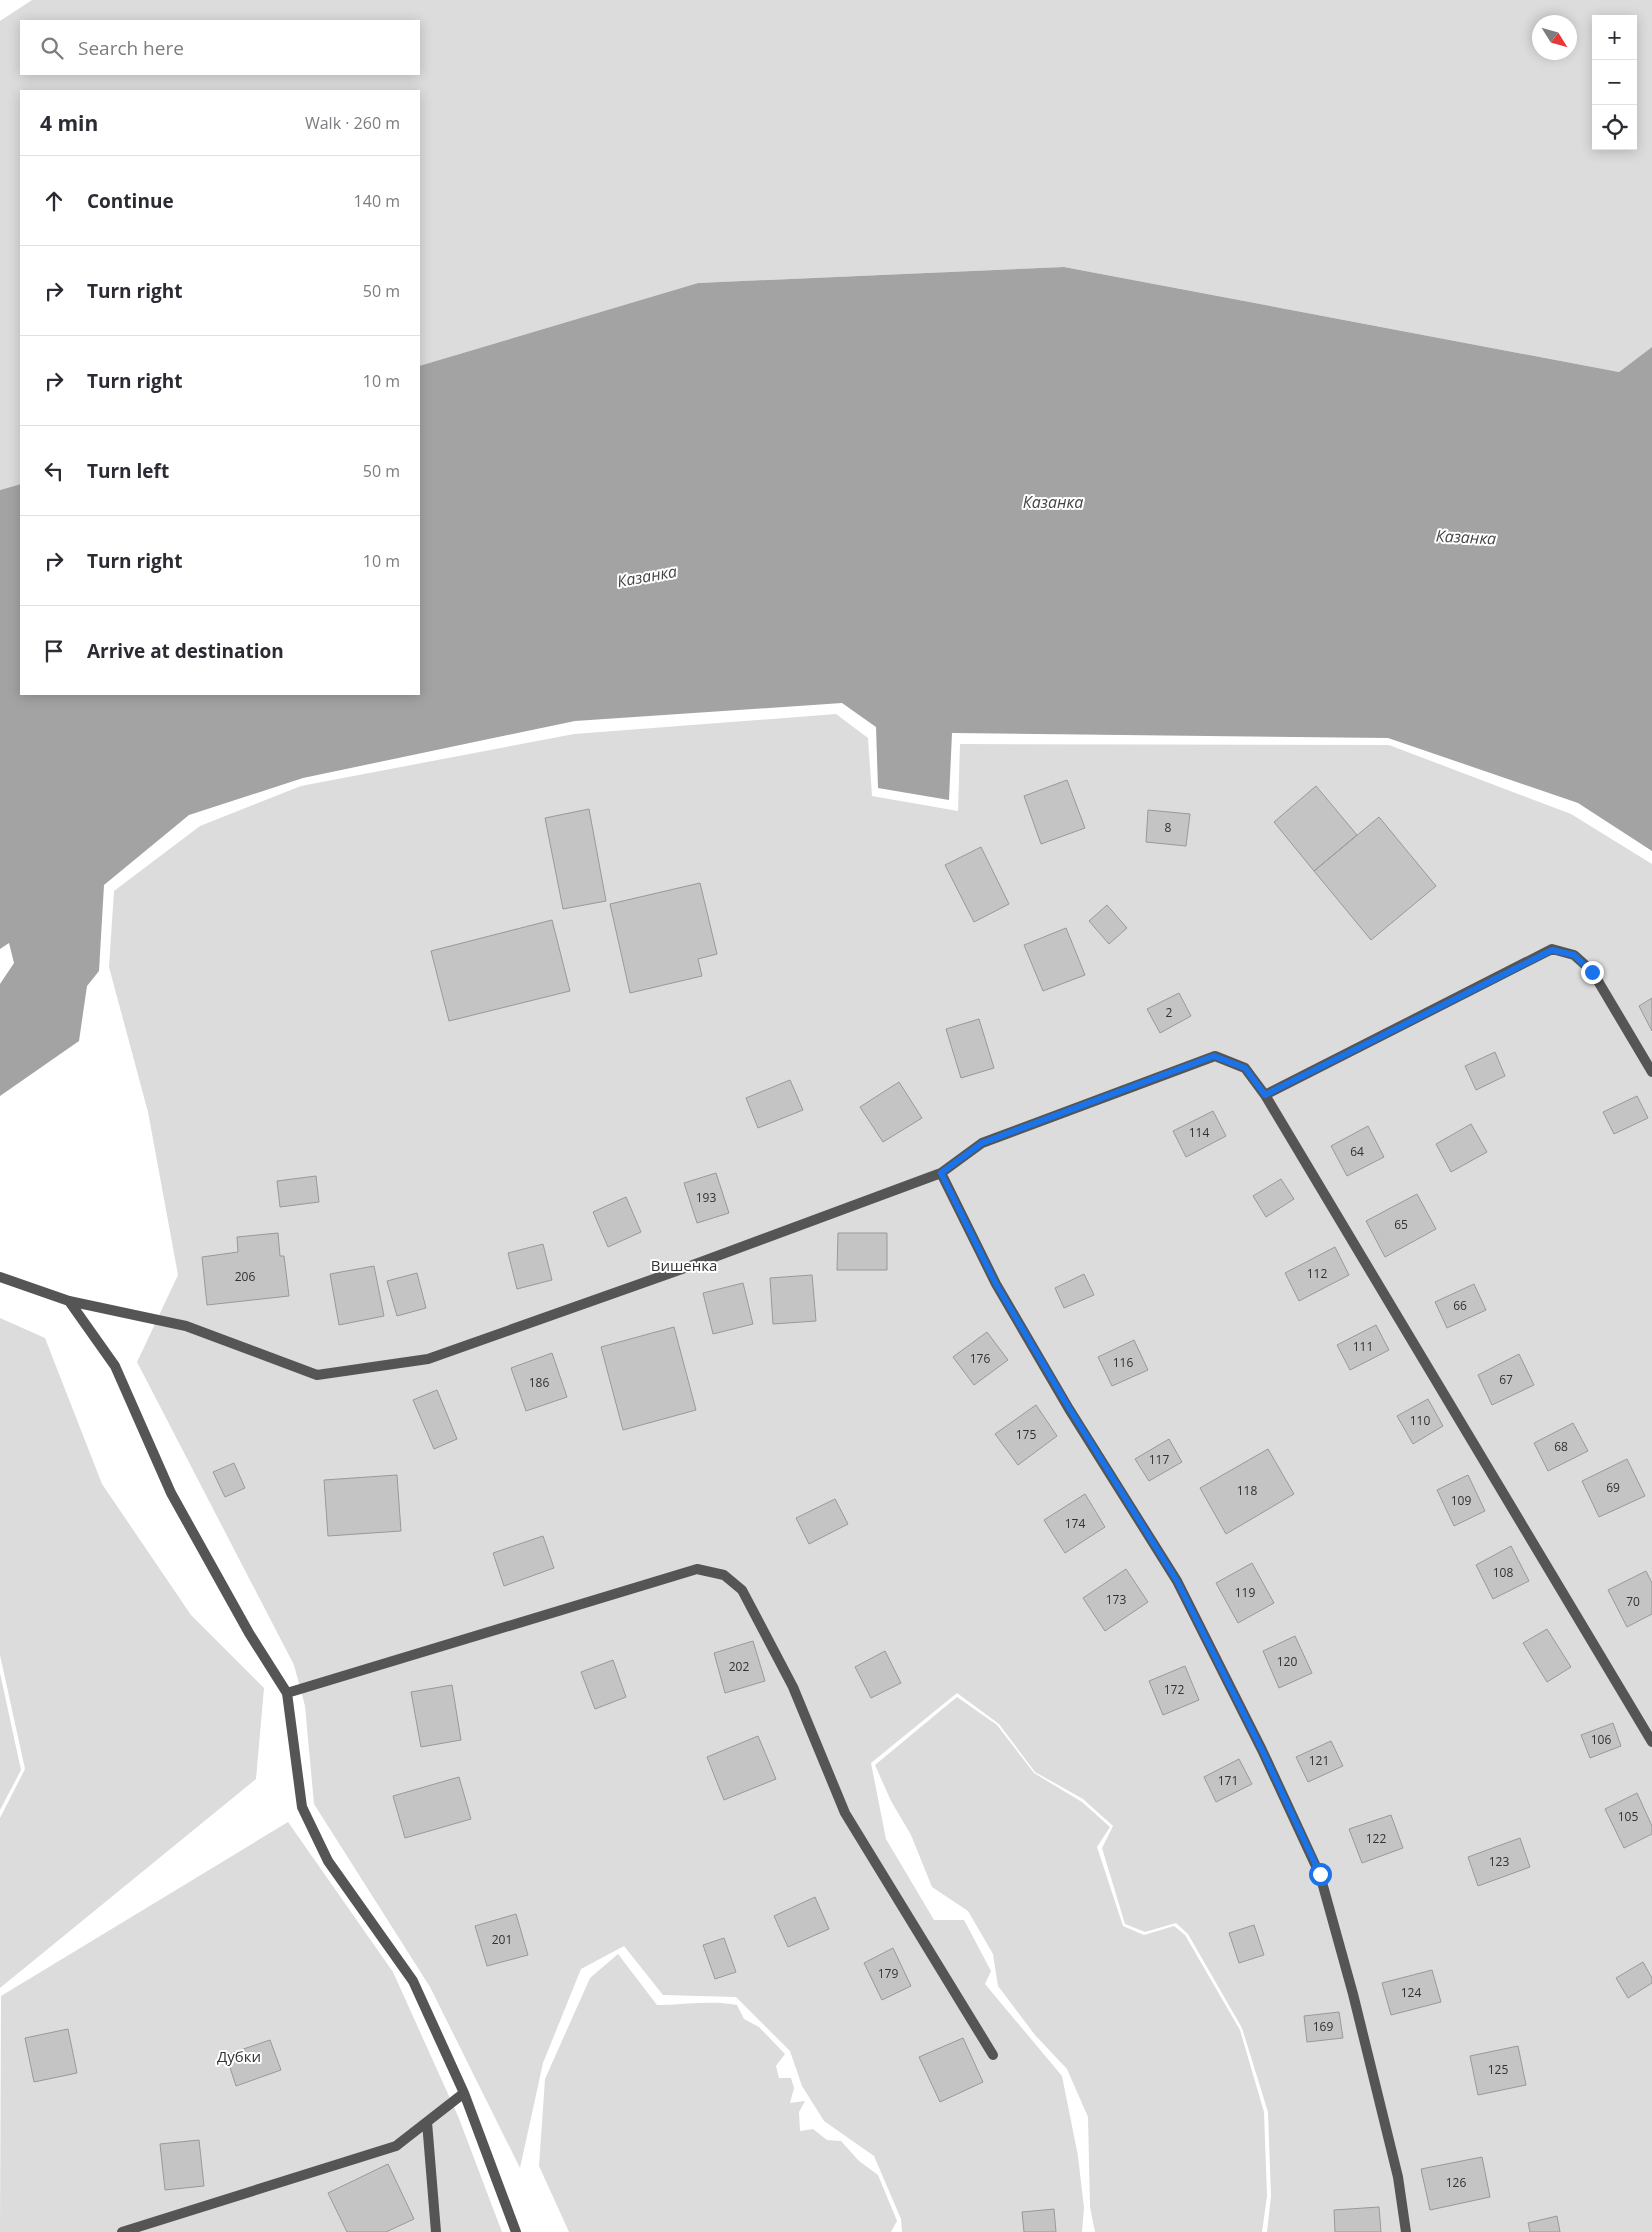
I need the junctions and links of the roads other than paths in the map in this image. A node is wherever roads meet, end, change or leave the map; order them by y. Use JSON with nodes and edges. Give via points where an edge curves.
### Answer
{"nodes":[{"id":1,"x":1652,"y":1072,"type":"edge"},
{"id":2,"x":1265,"y":1095,"type":"junction"},
{"id":3,"x":941,"y":1173,"type":"junction"},
{"id":4,"x":0,"y":1277,"type":"edge"},
{"id":5,"x":69,"y":1301,"type":"junction"},
{"id":6,"x":287,"y":1693,"type":"junction"},
{"id":7,"x":1652,"y":1742,"type":"edge"},
{"id":8,"x":993,"y":2055,"type":"dead end"},
{"id":9,"x":464,"y":2093,"type":"junction"},
{"id":10,"x":427,"y":2122,"type":"junction"},
{"id":11,"x":122,"y":2232,"type":"edge"},
{"id":12,"x":436,"y":2232,"type":"edge"},
{"id":13,"x":516,"y":2232,"type":"edge"},
{"id":14,"x":1406,"y":2232,"type":"edge"}],
"edges":[{"from":1,"to":2,"type":"lane","via":[[1592,972],[1574,955],[1552,950]]},
{"from":2,"to":3,"type":"lane","via":[[1245,1068],[1214,1056],[982,1143]]},
{"from":2,"to":7,"type":"lane"},
{"from":3,"to":5,"type":"lane","via":[[428,1359],[317,1375],[186,1326]]},
{"from":3,"to":14,"type":"lane","via":[[996,1284],[1177,1581],[1320,1874],[1398,2177]]},
{"from":4,"to":5,"type":"lane"},
{"from":5,"to":6,"type":"lane","via":[[114,1366],[171,1493],[249,1633]]},
{"from":6,"to":8,"type":"lane","via":[[697,1569],[724,1575],[742,1590],[793,1687],[845,1813]]},
{"from":6,"to":9,"type":"lane","via":[[302,1808],[328,1862],[413,1981]]},
{"from":9,"to":10,"type":"lane"},
{"from":9,"to":13,"type":"lane"},
{"from":10,"to":11,"type":"lane","via":[[396,2146]]},
{"from":10,"to":12,"type":"lane"}]}
